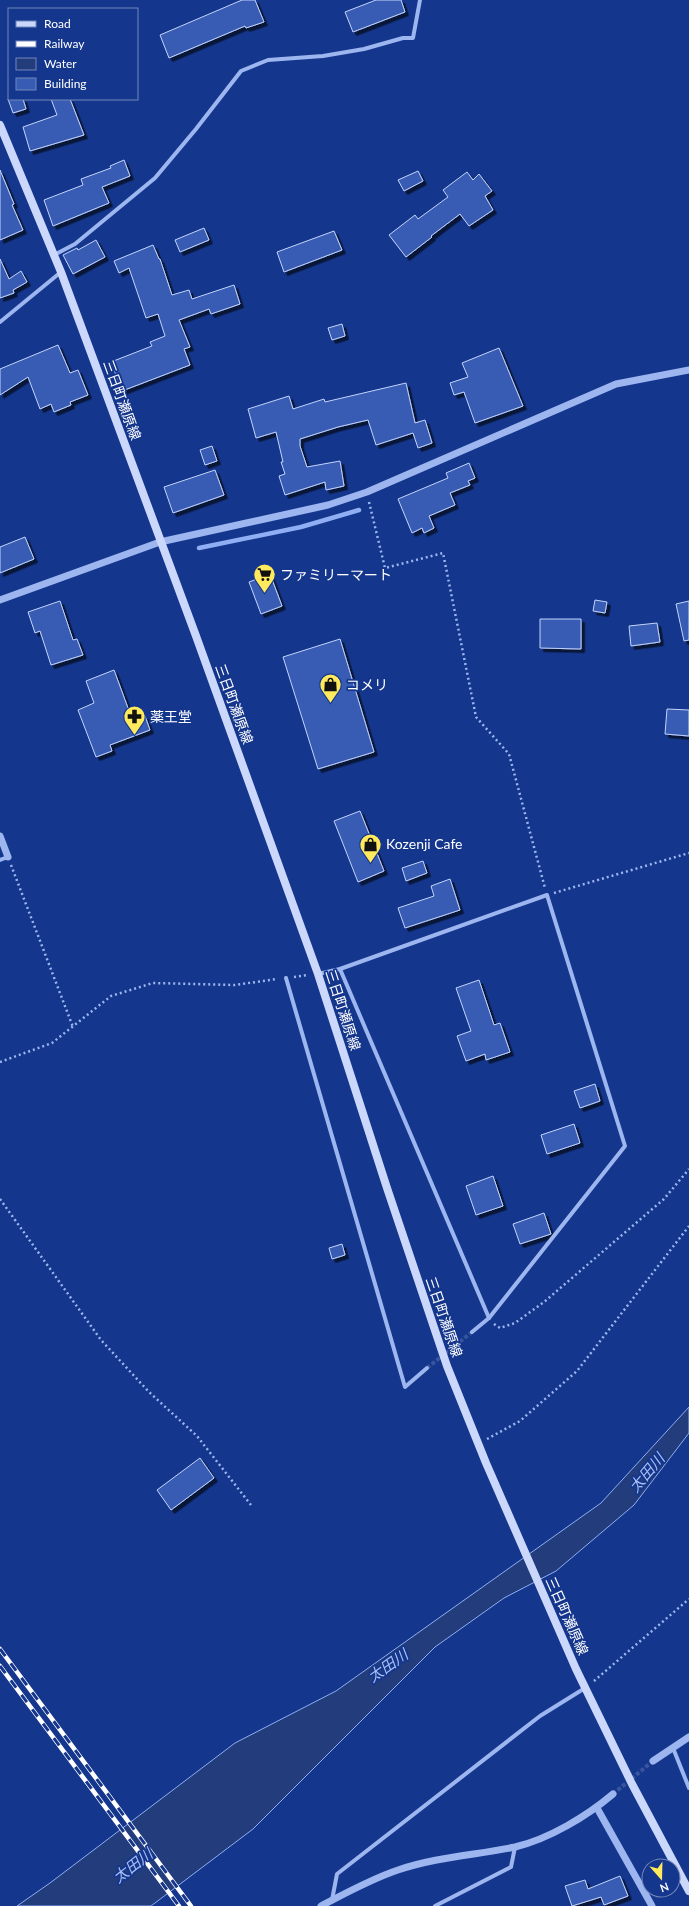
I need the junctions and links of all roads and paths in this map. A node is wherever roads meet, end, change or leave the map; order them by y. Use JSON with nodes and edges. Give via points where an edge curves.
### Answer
{"nodes":[{"id":1,"x":420,"y":0,"type":"edge"},
{"id":2,"x":0,"y":125,"type":"edge"},
{"id":3,"x":54,"y":255,"type":"junction"},
{"id":4,"x":61,"y":272,"type":"junction"},
{"id":5,"x":0,"y":322,"type":"edge"},
{"id":6,"x":689,"y":370,"type":"edge"},
{"id":7,"x":367,"y":492,"type":"junction"},
{"id":8,"x":160,"y":542,"type":"junction"},
{"id":9,"x":0,"y":600,"type":"edge"},
{"id":10,"x":0,"y":836,"type":"edge"},
{"id":11,"x":689,"y":853,"type":"edge"},
{"id":12,"x":8,"y":857,"type":"junction"},
{"id":13,"x":0,"y":860,"type":"edge"},
{"id":14,"x":547,"y":895,"type":"junction"},
{"id":15,"x":340,"y":969,"type":"junction"},
{"id":16,"x":318,"y":974,"type":"junction"},
{"id":17,"x":286,"y":978,"type":"junction"},
{"id":18,"x":73,"y":1027,"type":"junction"},
{"id":19,"x":0,"y":1062,"type":"edge"},
{"id":20,"x":689,"y":1169,"type":"edge"},
{"id":21,"x":0,"y":1199,"type":"edge"},
{"id":22,"x":689,"y":1226,"type":"edge"},
{"id":23,"x":489,"y":1318,"type":"junction"},
{"id":24,"x":472,"y":1332,"type":"tunnel mouth"},
{"id":25,"x":427,"y":1368,"type":"tunnel mouth"},
{"id":26,"x":485,"y":1440,"type":"dead end"},
{"id":27,"x":250,"y":1505,"type":"dead end"},
{"id":28,"x":689,"y":1599,"type":"edge"},
{"id":29,"x":586,"y":1688,"type":"junction"},
{"id":30,"x":689,"y":1736,"type":"edge"},
{"id":31,"x":673,"y":1748,"type":"junction"},
{"id":32,"x":653,"y":1761,"type":"tunnel mouth"},
{"id":33,"x":689,"y":1788,"type":"edge"},
{"id":34,"x":614,"y":1794,"type":"tunnel mouth"},
{"id":35,"x":596,"y":1808,"type":"junction"},
{"id":36,"x":515,"y":1847,"type":"junction"},
{"id":37,"x":689,"y":1890,"type":"edge"},
{"id":38,"x":332,"y":1900,"type":"junction"},
{"id":39,"x":321,"y":1906,"type":"edge"},
{"id":40,"x":435,"y":1906,"type":"edge"},
{"id":41,"x":652,"y":1906,"type":"edge"}],
"edges":[{"from":1,"to":3,"type":"street","via":[[413,38],[323,56],[268,60],[241,71],[155,178],[75,244]]},
{"from":2,"to":3,"type":"main road","name":"三日町瀬原線"},
{"from":3,"to":4,"type":"main road","name":"三日町瀬原線"},
{"from":4,"to":5,"type":"street"},
{"from":4,"to":8,"type":"main road","name":"三日町瀬原線"},
{"from":6,"to":7,"type":"street","via":[[616,384]]},
{"from":7,"to":8,"type":"street","via":[[328,505]]},
{"from":7,"to":14,"type":"path","via":[[385,568],[443,554],[476,717],[509,754]]},
{"from":8,"to":9,"type":"street"},
{"from":8,"to":16,"type":"main road","name":"三日町瀬原線"},
{"from":10,"to":12,"type":"street"},
{"from":11,"to":14,"type":"path"},
{"from":12,"to":13,"type":"street"},
{"from":12,"to":18,"type":"path"},
{"from":14,"to":15,"type":"street"},
{"from":14,"to":23,"type":"street","via":[[624,1146]]},
{"from":15,"to":16,"type":"street"},
{"from":15,"to":23,"type":"street"},
{"from":16,"to":17,"type":"path"},
{"from":16,"to":29,"type":"main road","name":"三日町瀬原線","via":[[442,1351],[486,1463]]},
{"from":17,"to":18,"type":"path","via":[[235,985],[153,983],[111,996]]},
{"from":17,"to":25,"type":"street","via":[[404,1388]]},
{"from":18,"to":19,"type":"path","via":[[52,1043]]},
{"from":20,"to":23,"type":"path","via":[[664,1199],[544,1302],[514,1323],[500,1328]]},
{"from":21,"to":27,"type":"path","via":[[102,1340],[150,1392],[197,1436]]},
{"from":22,"to":26,"type":"path","via":[[577,1371],[520,1421]]},
{"from":23,"to":24,"type":"street"},
{"from":28,"to":29,"type":"path"},
{"from":29,"to":37,"type":"main road","name":"三日町瀬原線","via":[[632,1784]]},
{"from":29,"to":38,"type":"street","via":[[540,1716],[337,1874]]},
{"from":30,"to":31,"type":"street"},
{"from":31,"to":32,"type":"street"},
{"from":31,"to":33,"type":"street"},
{"from":34,"to":35,"type":"street"},
{"from":35,"to":36,"type":"street","via":[[540,1839]]},
{"from":35,"to":41,"type":"street"},
{"from":36,"to":38,"type":"street","via":[[434,1860],[398,1870]]},
{"from":36,"to":40,"type":"street","via":[[511,1867]]},
{"from":38,"to":39,"type":"street"}]}
